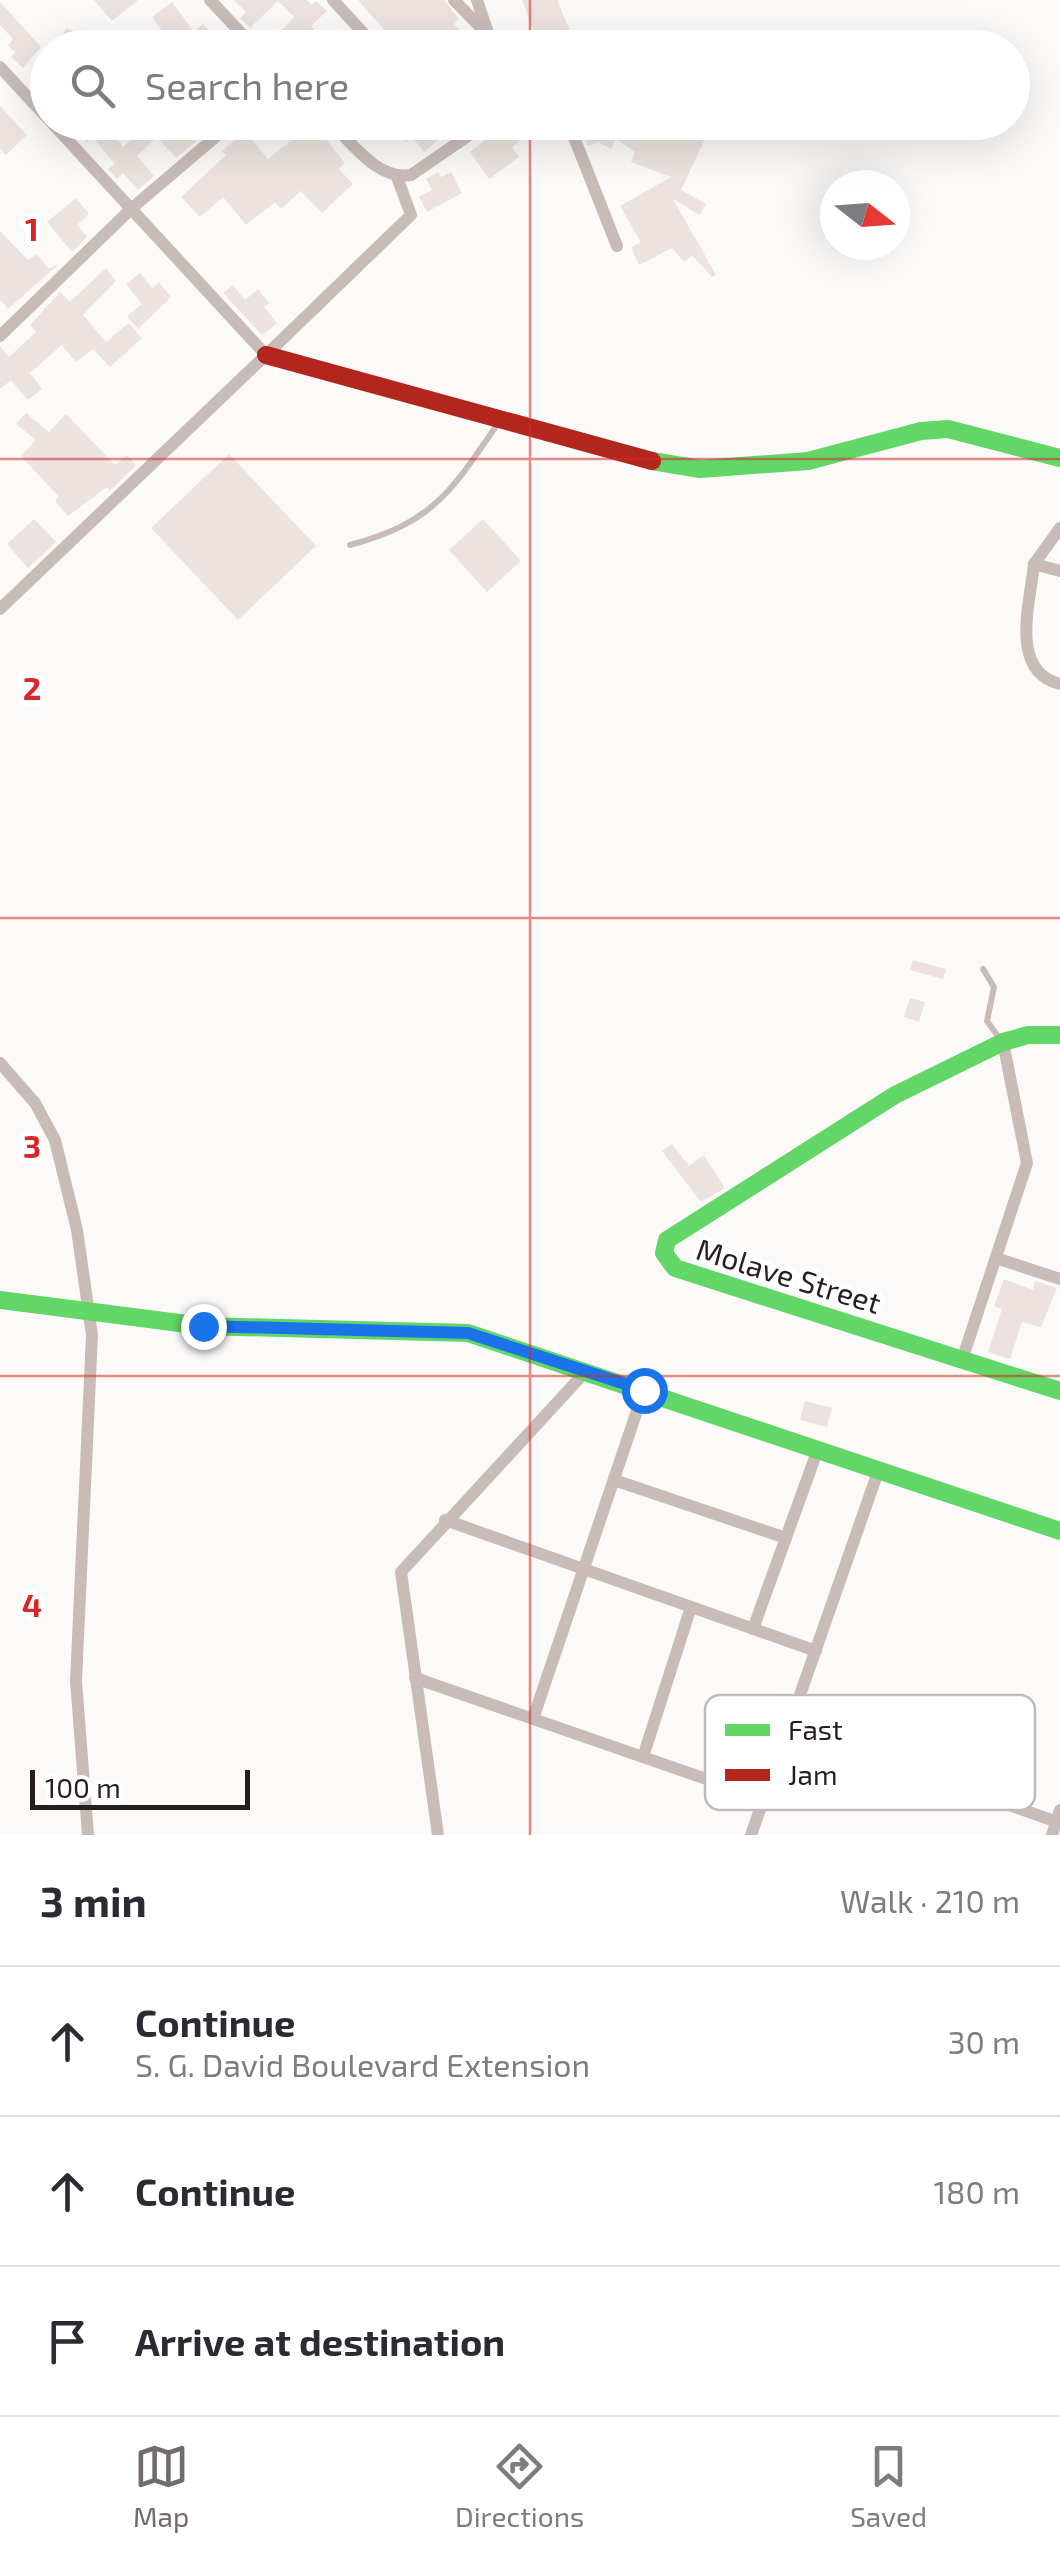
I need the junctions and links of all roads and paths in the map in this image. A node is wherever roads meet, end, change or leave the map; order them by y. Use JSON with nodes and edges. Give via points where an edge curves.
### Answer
{"nodes":[{"id":1,"x":210,"y":0,"type":"edge"},
{"id":2,"x":333,"y":0,"type":"edge"},
{"id":3,"x":454,"y":0,"type":"edge"},
{"id":4,"x":477,"y":0,"type":"edge"},
{"id":5,"x":238,"y":30,"type":"edge"},
{"id":6,"x":360,"y":30,"type":"edge"},
{"id":7,"x":481,"y":30,"type":"edge"},
{"id":8,"x":488,"y":30,"type":"edge"},
{"id":9,"x":0,"y":67,"type":"edge"},
{"id":10,"x":30,"y":99,"type":"edge"},
{"id":11,"x":67,"y":140,"type":"edge"},
{"id":12,"x":212,"y":140,"type":"edge"},
{"id":13,"x":348,"y":140,"type":"edge"},
{"id":14,"x":458,"y":140,"type":"edge"},
{"id":15,"x":575,"y":140,"type":"edge"},
{"id":16,"x":397,"y":177,"type":"junction"},
{"id":17,"x":132,"y":210,"type":"junction"},
{"id":18,"x":617,"y":246,"type":"dead end"},
{"id":19,"x":0,"y":336,"type":"edge"},
{"id":20,"x":266,"y":355,"type":"junction"},
{"id":21,"x":502,"y":417,"type":"junction"},
{"id":22,"x":1060,"y":458,"type":"edge"},
{"id":23,"x":1060,"y":528,"type":"edge"},
{"id":24,"x":350,"y":545,"type":"dead end"},
{"id":25,"x":1034,"y":564,"type":"junction"},
{"id":26,"x":1060,"y":572,"type":"edge"},
{"id":27,"x":0,"y":609,"type":"edge"},
{"id":28,"x":1060,"y":684,"type":"edge"},
{"id":29,"x":983,"y":970,"type":"dead end"},
{"id":30,"x":1060,"y":1034,"type":"edge"},
{"id":31,"x":1003,"y":1042,"type":"junction"},
{"id":32,"x":0,"y":1063,"type":"edge"},
{"id":33,"x":996,"y":1258,"type":"junction"},
{"id":34,"x":1060,"y":1279,"type":"edge"},
{"id":35,"x":0,"y":1300,"type":"edge"},
{"id":36,"x":90,"y":1314,"type":"junction"},
{"id":37,"x":964,"y":1357,"type":"junction"},
{"id":38,"x":588,"y":1370,"type":"junction"},
{"id":39,"x":644,"y":1390,"type":"junction"},
{"id":40,"x":1060,"y":1391,"type":"edge"},
{"id":41,"x":818,"y":1449,"type":"junction"},
{"id":42,"x":879,"y":1469,"type":"junction"},
{"id":43,"x":614,"y":1480,"type":"junction"},
{"id":44,"x":446,"y":1520,"type":"junction"},
{"id":45,"x":1060,"y":1530,"type":"edge"},
{"id":46,"x":786,"y":1538,"type":"junction"},
{"id":47,"x":585,"y":1569,"type":"junction"},
{"id":48,"x":691,"y":1607,"type":"junction"},
{"id":49,"x":753,"y":1629,"type":"junction"},
{"id":50,"x":816,"y":1651,"type":"junction"},
{"id":51,"x":415,"y":1678,"type":"junction"},
{"id":52,"x":801,"y":1695,"type":"edge"},
{"id":53,"x":533,"y":1719,"type":"junction"},
{"id":54,"x":642,"y":1757,"type":"junction"},
{"id":55,"x":705,"y":1779,"type":"edge"},
{"id":56,"x":760,"y":1810,"type":"edge"},
{"id":57,"x":1020,"y":1810,"type":"edge"},
{"id":58,"x":1057,"y":1823,"type":"edge"},
{"id":59,"x":88,"y":1835,"type":"edge"},
{"id":60,"x":438,"y":1835,"type":"edge"},
{"id":61,"x":751,"y":1835,"type":"edge"}],
"edges":[{"from":1,"to":5,"type":"street"},
{"from":2,"to":6,"type":"street"},
{"from":3,"to":7,"type":"street"},
{"from":4,"to":8,"type":"street"},
{"from":9,"to":10,"type":"street"},
{"from":11,"to":17,"type":"street"},
{"from":12,"to":17,"type":"street"},
{"from":13,"to":16,"type":"street"},
{"from":14,"to":16,"type":"street","via":[[411,175]]},
{"from":15,"to":18,"type":"street"},
{"from":16,"to":20,"type":"street","via":[[411,216]]},
{"from":17,"to":19,"type":"street"},
{"from":17,"to":20,"type":"street"},
{"from":20,"to":21,"type":"street"},
{"from":20,"to":27,"type":"street"},
{"from":21,"to":22,"type":"street","via":[[700,469],[808,462],[948,429]]},
{"from":21,"to":24,"type":"lane","via":[[449,494],[427,514]]},
{"from":23,"to":25,"type":"street"},
{"from":25,"to":26,"type":"street"},
{"from":25,"to":28,"type":"street","via":[[1030,663],[1044,680]]},
{"from":29,"to":31,"type":"lane","via":[[994,987],[986,1021]]},
{"from":30,"to":31,"type":"street"},
{"from":31,"to":33,"type":"street","via":[[1027,1163]]},
{"from":31,"to":37,"type":"street","name":"Molave Street","via":[[896,1095],[664,1246],[676,1268]]},
{"from":32,"to":36,"type":"street","via":[[36,1103],[55,1140]]},
{"from":33,"to":34,"type":"street"},
{"from":33,"to":37,"type":"street"},
{"from":35,"to":36,"type":"street"},
{"from":36,"to":38,"type":"street","via":[[220,1327],[468,1333]]},
{"from":36,"to":59,"type":"street","via":[[94,1360],[76,1681]]},
{"from":37,"to":40,"type":"street","name":"Molave Street"},
{"from":38,"to":39,"type":"street"},
{"from":38,"to":44,"type":"street"},
{"from":39,"to":41,"type":"street"},
{"from":39,"to":43,"type":"street"},
{"from":41,"to":42,"type":"street"},
{"from":41,"to":46,"type":"street"},
{"from":42,"to":45,"type":"street"},
{"from":42,"to":50,"type":"street"},
{"from":43,"to":46,"type":"street"},
{"from":43,"to":47,"type":"street"},
{"from":44,"to":47,"type":"street"},
{"from":44,"to":51,"type":"street","via":[[401,1572]]},
{"from":46,"to":49,"type":"street"},
{"from":47,"to":48,"type":"street"},
{"from":47,"to":53,"type":"street"},
{"from":48,"to":49,"type":"street"},
{"from":48,"to":54,"type":"street"},
{"from":49,"to":50,"type":"street"},
{"from":50,"to":52,"type":"street"},
{"from":51,"to":53,"type":"street"},
{"from":51,"to":60,"type":"street"},
{"from":53,"to":54,"type":"street"},
{"from":54,"to":55,"type":"street"},
{"from":56,"to":61,"type":"street"},
{"from":57,"to":58,"type":"street"}]}
